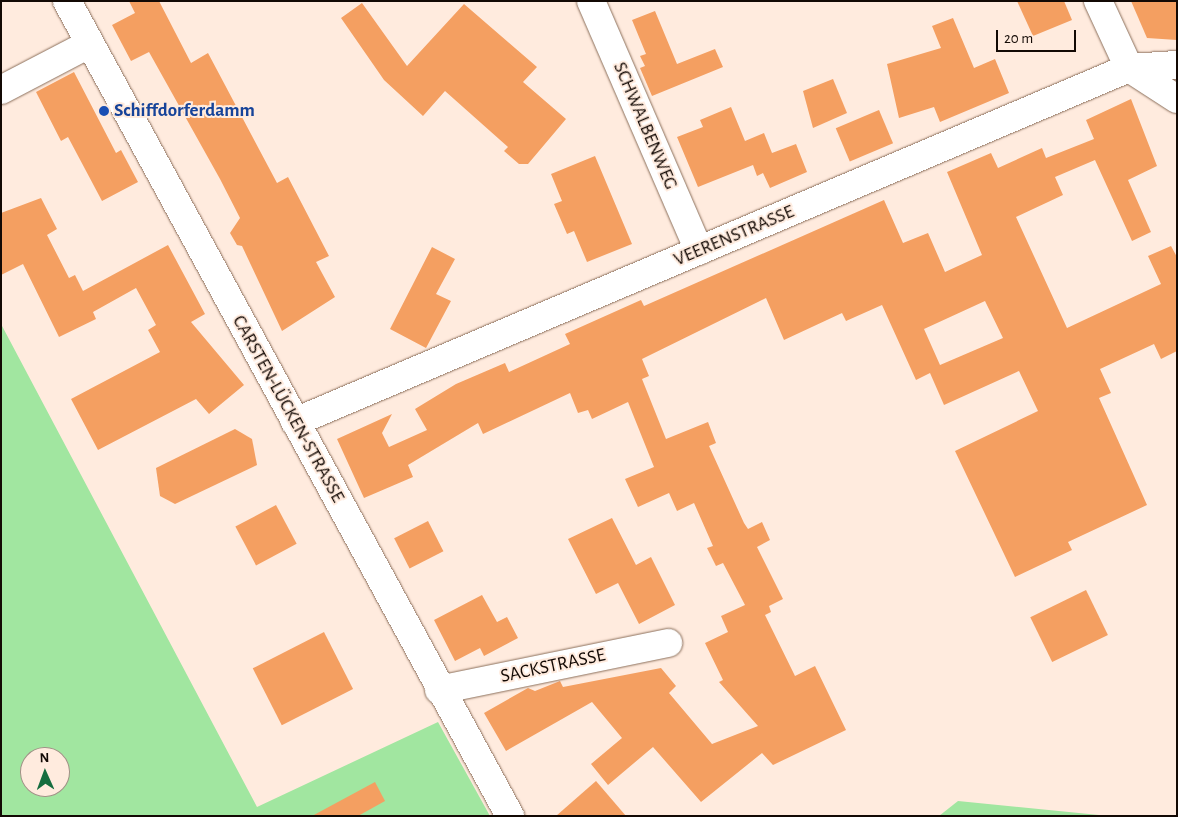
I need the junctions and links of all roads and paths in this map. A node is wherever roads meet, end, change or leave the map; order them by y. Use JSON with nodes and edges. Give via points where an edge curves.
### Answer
{"nodes":[{"id":1,"x":66,"y":1,"type":"edge"},
{"id":2,"x":591,"y":1,"type":"edge"},
{"id":3,"x":1098,"y":1,"type":"edge"},
{"id":4,"x":87,"y":45,"type":"junction"},
{"id":5,"x":1177,"y":65,"type":"edge"},
{"id":6,"x":1129,"y":68,"type":"junction"},
{"id":7,"x":1,"y":90,"type":"edge"},
{"id":8,"x":1177,"y":98,"type":"edge"},
{"id":9,"x":699,"y":250,"type":"junction"},
{"id":10,"x":295,"y":422,"type":"junction"},
{"id":11,"x":668,"y":643,"type":"dead end"},
{"id":12,"x":439,"y":690,"type":"junction"},
{"id":13,"x":510,"y":816,"type":"edge"}],
"edges":[{"from":1,"to":4,"type":"street","name":"CARSTEN-LÜCKEN-STRASSE"},
{"from":2,"to":9,"type":"street","name":"SCHWALBENWEG"},
{"from":3,"to":6,"type":"street"},
{"from":4,"to":7,"type":"street"},
{"from":4,"to":10,"type":"street","name":"CARSTEN-LÜCKEN-STRASSE"},
{"from":5,"to":6,"type":"street","name":"VEERENSTRASSE"},
{"from":6,"to":8,"type":"street"},
{"from":6,"to":9,"type":"street","name":"VEERENSTRASSE"},
{"from":9,"to":10,"type":"street","name":"VEERENSTRASSE"},
{"from":10,"to":12,"type":"street","name":"CARSTEN-LÜCKEN-STRASSE"},
{"from":11,"to":12,"type":"street","name":"SACKSTRASSE"},
{"from":12,"to":13,"type":"street","name":"CARSTEN-LÜCKEN-STRASSE"}]}
